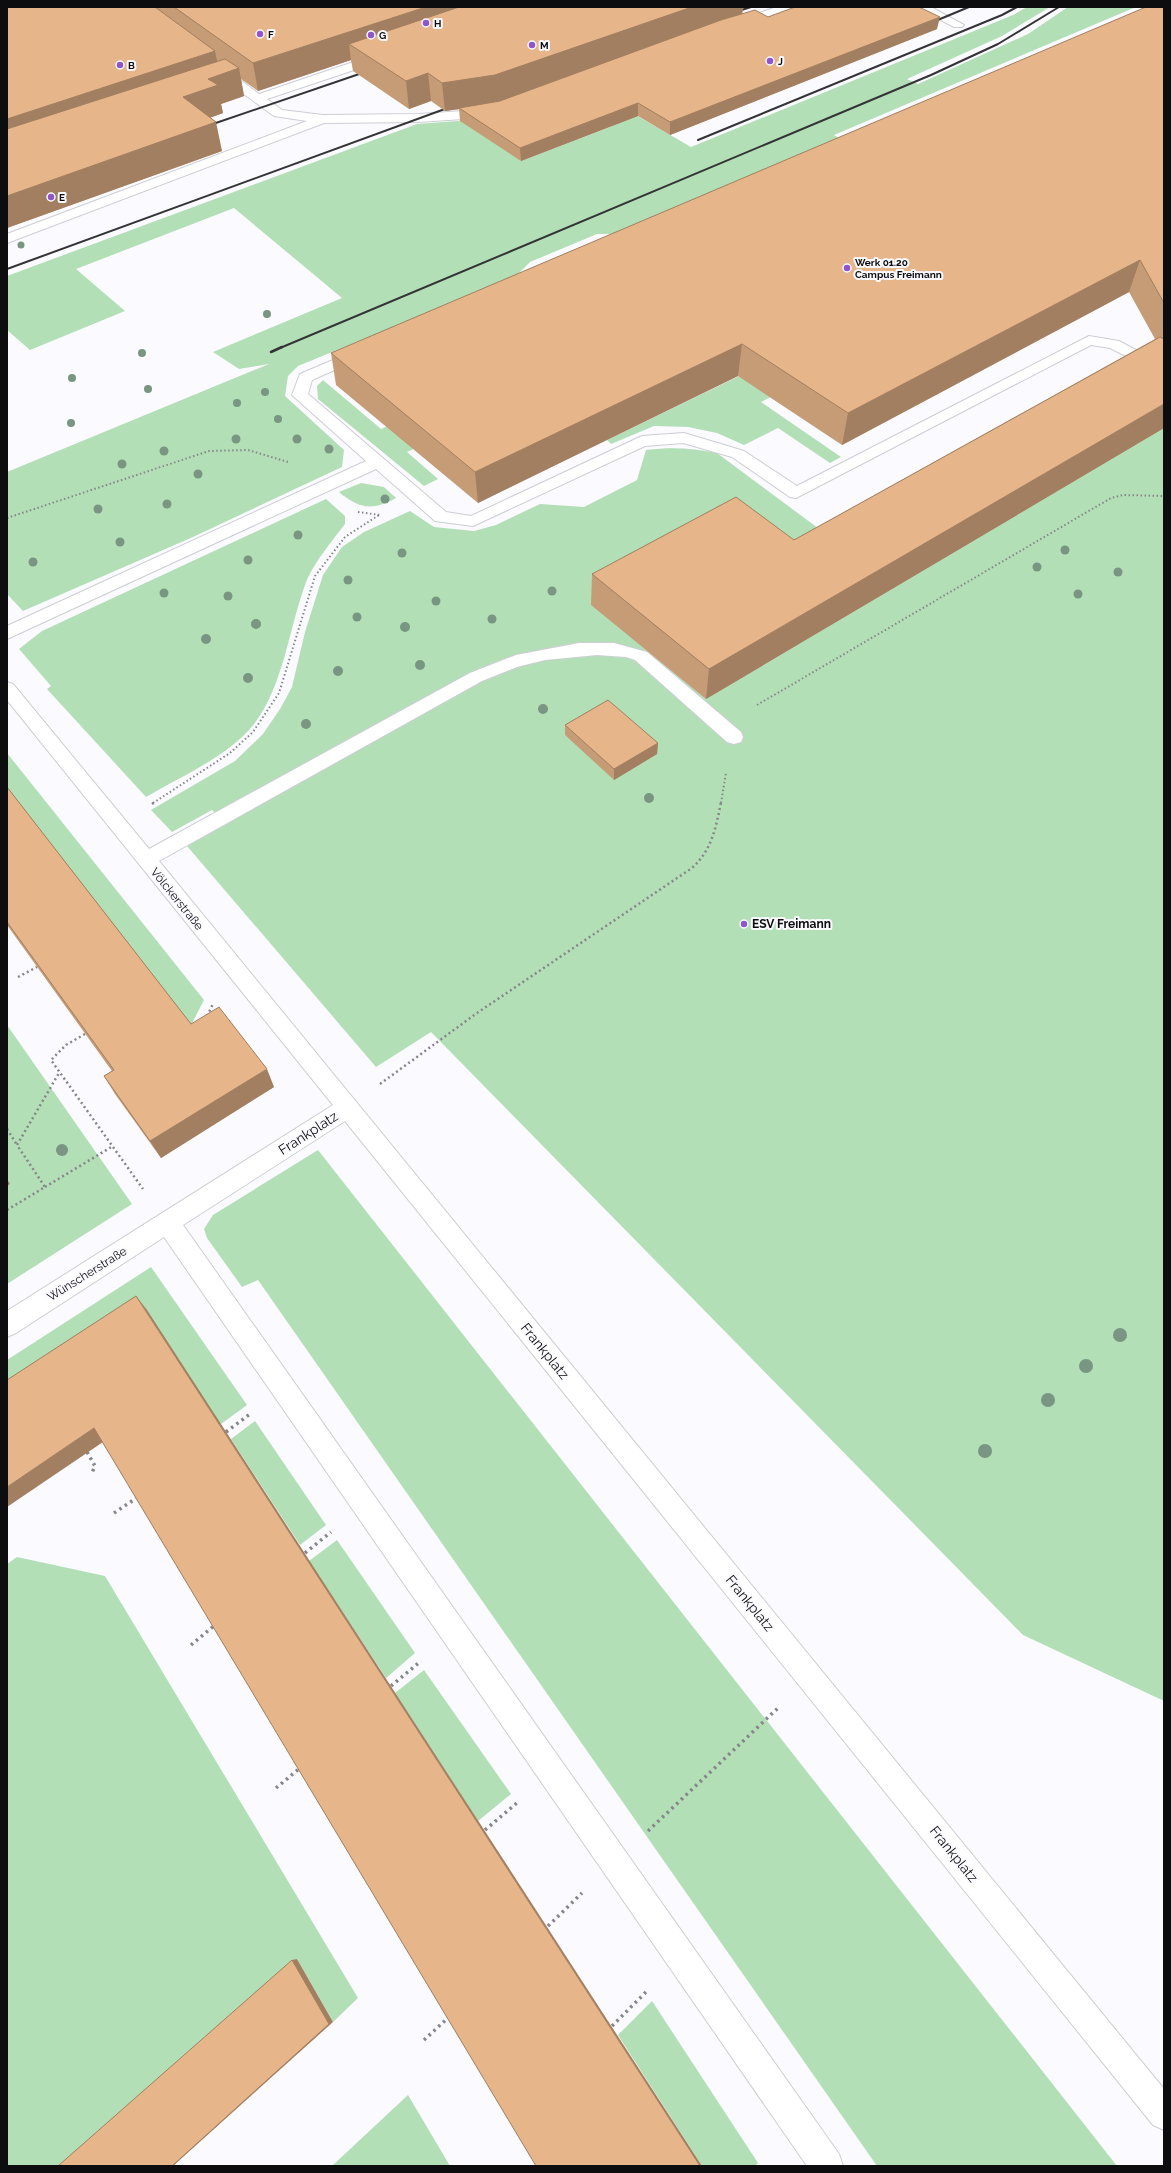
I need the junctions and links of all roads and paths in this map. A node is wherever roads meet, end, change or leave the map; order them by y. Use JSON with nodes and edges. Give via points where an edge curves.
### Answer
{"nodes":[{"id":1,"x":789,"y":7,"type":"edge"},
{"id":2,"x":922,"y":7,"type":"edge"},
{"id":3,"x":958,"y":25,"type":"dead end"},
{"id":4,"x":724,"y":27,"type":"edge"},
{"id":5,"x":391,"y":53,"type":"edge"},
{"id":6,"x":208,"y":62,"type":"edge"},
{"id":7,"x":233,"y":80,"type":"junction"},
{"id":8,"x":218,"y":85,"type":"edge"},
{"id":9,"x":258,"y":98,"type":"junction"},
{"id":10,"x":500,"y":108,"type":"edge"},
{"id":11,"x":323,"y":119,"type":"junction"},
{"id":12,"x":7,"y":239,"type":"edge"},
{"id":13,"x":371,"y":349,"type":"edge"},
{"id":14,"x":1164,"y":370,"type":"edge"},
{"id":15,"x":377,"y":462,"type":"junction"},
{"id":16,"x":323,"y":487,"type":"junction"},
{"id":17,"x":1164,"y":496,"type":"edge"},
{"id":18,"x":418,"y":497,"type":"junction"},
{"id":19,"x":379,"y":515,"type":"junction"},
{"id":20,"x":7,"y":518,"type":"edge"},
{"id":21,"x":7,"y":633,"type":"edge"},
{"id":22,"x":7,"y":688,"type":"edge"},
{"id":23,"x":734,"y":737,"type":"junction"},
{"id":24,"x":150,"y":806,"type":"dead end"},
{"id":25,"x":145,"y":860,"type":"junction"},
{"id":26,"x":37,"y":967,"type":"edge"},
{"id":27,"x":18,"y":977,"type":"dead end"},
{"id":28,"x":217,"y":998,"type":"dead end"},
{"id":29,"x":204,"y":1020,"type":"edge"},
{"id":30,"x":85,"y":1034,"type":"edge"},
{"id":31,"x":59,"y":1072,"type":"junction"},
{"id":32,"x":347,"y":1108,"type":"junction"},
{"id":33,"x":7,"y":1129,"type":"edge"},
{"id":34,"x":17,"y":1145,"type":"junction"},
{"id":35,"x":113,"y":1146,"type":"junction"},
{"id":36,"x":45,"y":1187,"type":"junction"},
{"id":37,"x":7,"y":1210,"type":"edge"},
{"id":38,"x":168,"y":1223,"type":"junction"},
{"id":39,"x":7,"y":1325,"type":"edge"},
{"id":40,"x":252,"y":1413,"type":"dead end"},
{"id":41,"x":226,"y":1432,"type":"edge"},
{"id":42,"x":87,"y":1452,"type":"edge"},
{"id":43,"x":91,"y":1475,"type":"dead end"},
{"id":44,"x":140,"y":1496,"type":"edge"},
{"id":45,"x":114,"y":1513,"type":"dead end"},
{"id":46,"x":333,"y":1531,"type":"dead end"},
{"id":47,"x":305,"y":1553,"type":"dead end"},
{"id":48,"x":217,"y":1624,"type":"edge"},
{"id":49,"x":191,"y":1645,"type":"dead end"},
{"id":50,"x":427,"y":1656,"type":"dead end"},
{"id":51,"x":811,"y":1678,"type":"junction"},
{"id":52,"x":391,"y":1686,"type":"edge"},
{"id":53,"x":302,"y":1766,"type":"edge"},
{"id":54,"x":276,"y":1788,"type":"dead end"},
{"id":55,"x":523,"y":1797,"type":"dead end"},
{"id":56,"x":654,"y":1825,"type":"dead end"},
{"id":57,"x":485,"y":1830,"type":"dead end"},
{"id":58,"x":653,"y":1985,"type":"dead end"},
{"id":59,"x":451,"y":2014,"type":"edge"},
{"id":60,"x":612,"y":2026,"type":"dead end"},
{"id":61,"x":424,"y":2040,"type":"dead end"},
{"id":62,"x":1164,"y":2114,"type":"edge"},
{"id":63,"x":827,"y":2166,"type":"edge"}],
"edges":[{"from":1,"to":4,"type":"street"},
{"from":2,"to":3,"type":"street"},
{"from":5,"to":9,"type":"street"},
{"from":6,"to":7,"type":"street"},
{"from":7,"to":8,"type":"street"},
{"from":7,"to":9,"type":"street"},
{"from":9,"to":11,"type":"street","via":[[278,113]]},
{"from":10,"to":11,"type":"street","via":[[456,116]]},
{"from":11,"to":12,"type":"street"},
{"from":13,"to":15,"type":"street","via":[[306,377],[300,395]]},
{"from":14,"to":18,"type":"street","via":[[1114,344],[1089,340],[796,493],[738,454],[684,438],[642,441],[474,521],[441,517]]},
{"from":15,"to":16,"type":"street"},
{"from":15,"to":18,"type":"street"},
{"from":16,"to":19,"type":"path","via":[[353,511]]},
{"from":16,"to":20,"type":"path","via":[[294,464],[248,450],[209,451]]},
{"from":16,"to":21,"type":"street"},
{"from":17,"to":23,"type":"path","via":[[1123,495],[1111,498],[753,708],[745,715]]},
{"from":18,"to":19,"type":"path"},
{"from":19,"to":24,"type":"path","via":[[345,537],[315,576],[279,694],[253,732],[230,753]]},
{"from":22,"to":25,"type":"street","name":"Völckerstraße"},
{"from":23,"to":25,"type":"street","via":[[641,656],[631,651],[601,648],[516,661],[476,678]]},
{"from":23,"to":32,"type":"path","via":[[711,845],[695,865],[477,1013]]},
{"from":25,"to":32,"type":"street","name":"Völckerstraße"},
{"from":26,"to":27,"type":"path"},
{"from":28,"to":29,"type":"path"},
{"from":30,"to":31,"type":"path","via":[[66,1045],[51,1060]]},
{"from":31,"to":34,"type":"path"},
{"from":31,"to":35,"type":"path"},
{"from":32,"to":38,"type":"street","name":"Frankplatz"},
{"from":32,"to":51,"type":"street","name":"Frankplatz"},
{"from":33,"to":34,"type":"path"},
{"from":34,"to":36,"type":"path"},
{"from":35,"to":36,"type":"path"},
{"from":35,"to":38,"type":"path"},
{"from":36,"to":37,"type":"path"},
{"from":38,"to":39,"type":"street","name":"Wünscherstraße"},
{"from":38,"to":63,"type":"street"},
{"from":40,"to":41,"type":"path"},
{"from":42,"to":43,"type":"path","via":[[95,1466]]},
{"from":44,"to":45,"type":"path"},
{"from":46,"to":47,"type":"path"},
{"from":48,"to":49,"type":"path"},
{"from":50,"to":52,"type":"path"},
{"from":51,"to":56,"type":"path"},
{"from":51,"to":62,"type":"street","name":"Frankplatz"},
{"from":53,"to":54,"type":"path"},
{"from":55,"to":57,"type":"path"},
{"from":58,"to":60,"type":"path"},
{"from":59,"to":61,"type":"path"}]}
